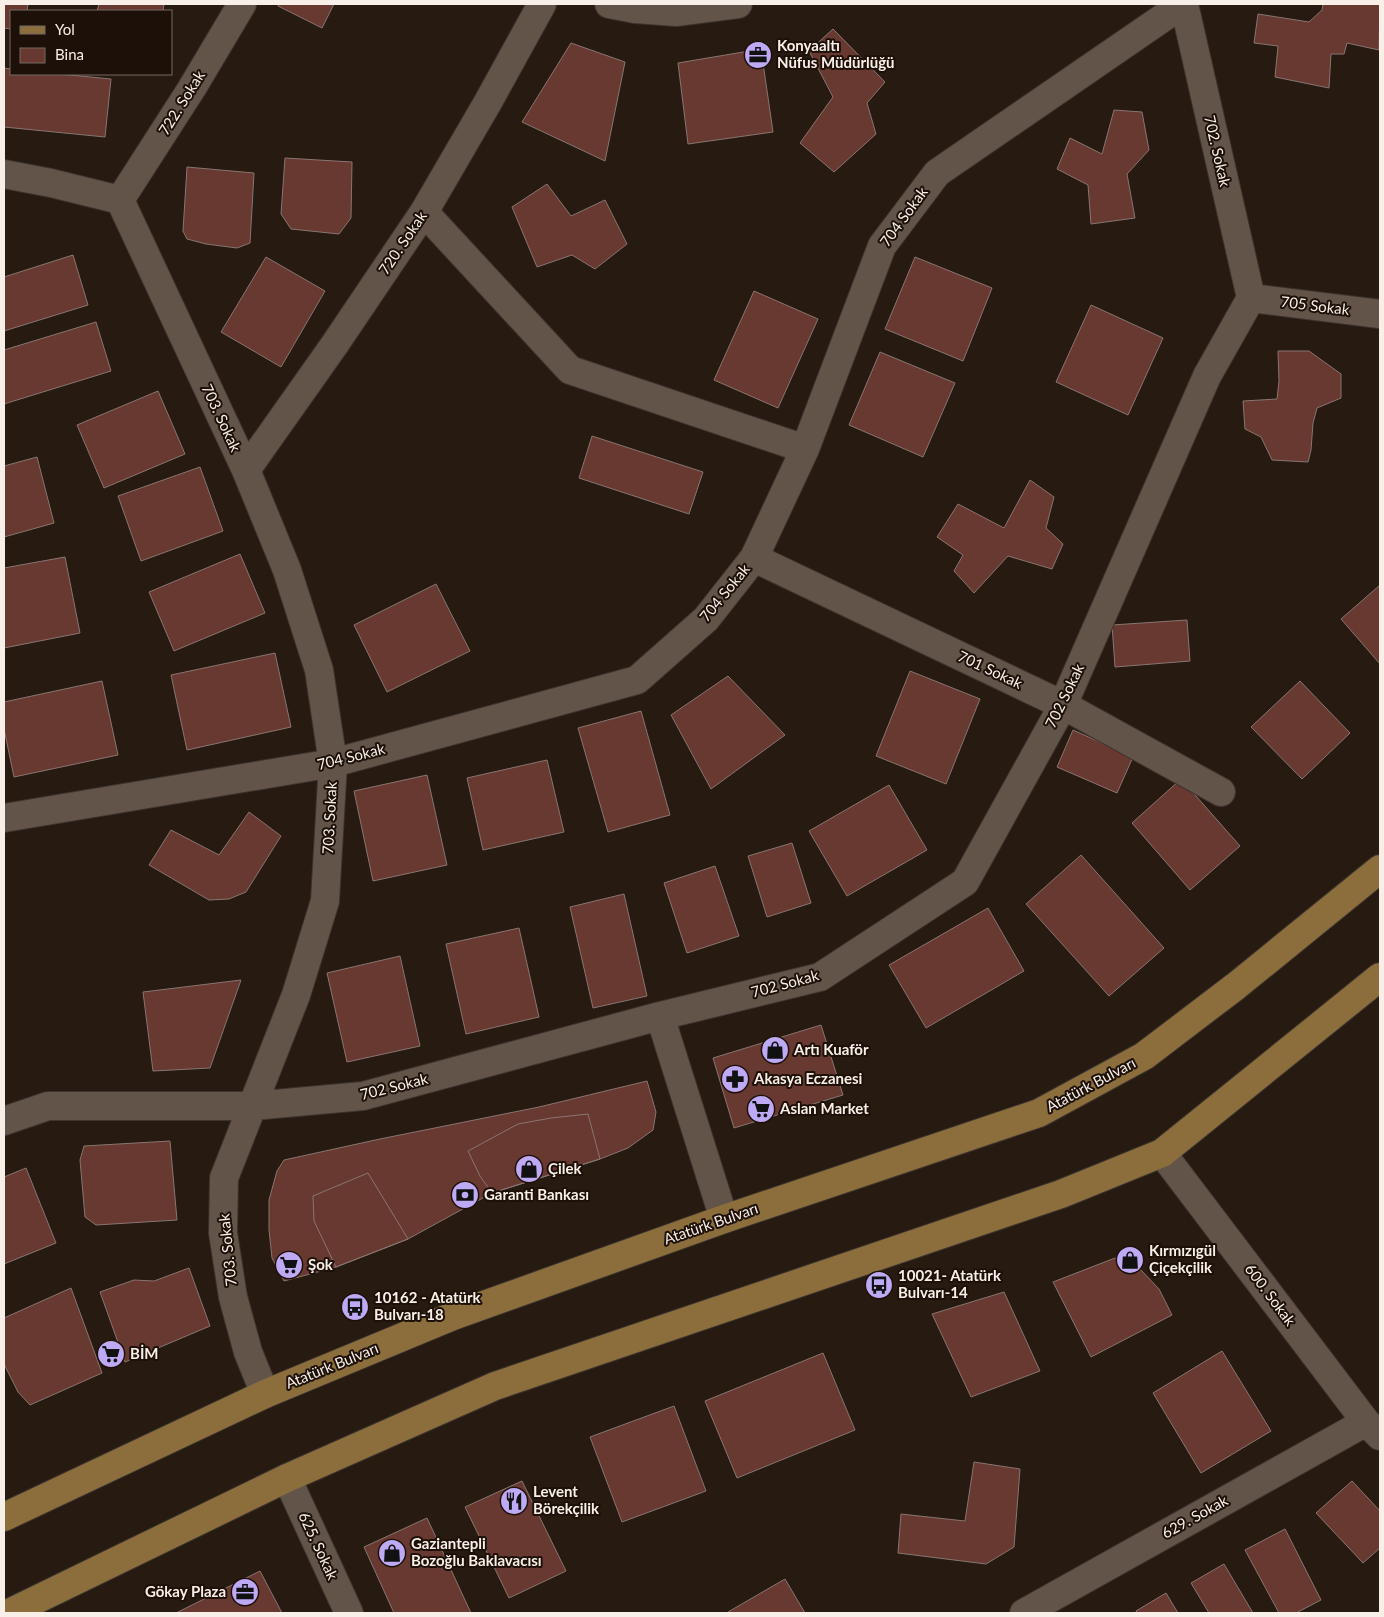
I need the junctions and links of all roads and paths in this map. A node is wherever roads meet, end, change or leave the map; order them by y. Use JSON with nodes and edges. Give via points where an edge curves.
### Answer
{"nodes":[{"id":1,"x":242,"y":4,"type":"edge"},
{"id":2,"x":542,"y":4,"type":"edge"},
{"id":3,"x":609,"y":4,"type":"edge"},
{"id":4,"x":738,"y":4,"type":"edge"},
{"id":5,"x":1183,"y":4,"type":"edge"},
{"id":6,"x":4,"y":174,"type":"edge"},
{"id":7,"x":120,"y":200,"type":"junction"},
{"id":8,"x":424,"y":212,"type":"junction"},
{"id":9,"x":1251,"y":298,"type":"junction"},
{"id":10,"x":1380,"y":314,"type":"edge"},
{"id":11,"x":805,"y":449,"type":"junction"},
{"id":12,"x":246,"y":470,"type":"junction"},
{"id":13,"x":754,"y":558,"type":"junction"},
{"id":14,"x":1063,"y":705,"type":"junction"},
{"id":15,"x":333,"y":764,"type":"junction"},
{"id":16,"x":1221,"y":792,"type":"dead end"},
{"id":17,"x":4,"y":818,"type":"edge"},
{"id":18,"x":1380,"y":869,"type":"edge"},
{"id":19,"x":1380,"y":977,"type":"edge"},
{"id":20,"x":660,"y":1016,"type":"junction"},
{"id":21,"x":252,"y":1106,"type":"junction"},
{"id":22,"x":4,"y":1121,"type":"edge"},
{"id":23,"x":1162,"y":1153,"type":"junction"},
{"id":24,"x":724,"y":1219,"type":"junction"},
{"id":25,"x":265,"y":1394,"type":"junction"},
{"id":26,"x":1373,"y":1429,"type":"edge"},
{"id":27,"x":287,"y":1478,"type":"junction"},
{"id":28,"x":4,"y":1517,"type":"edge"},
{"id":29,"x":9,"y":1613,"type":"edge"},
{"id":30,"x":349,"y":1613,"type":"edge"},
{"id":31,"x":1024,"y":1613,"type":"edge"}],
"edges":[{"from":1,"to":7,"type":"street","name":"722. Sokak"},
{"from":2,"to":8,"type":"street","name":"720. Sokak"},
{"from":3,"to":4,"type":"street","via":[[676,12]]},
{"from":5,"to":9,"type":"street","name":"702. Sokak"},
{"from":5,"to":11,"type":"street","name":"704 Sokak","via":[[937,173],[882,246]]},
{"from":6,"to":7,"type":"street"},
{"from":7,"to":12,"type":"street","name":"703. Sokak"},
{"from":8,"to":11,"type":"street","via":[[570,370]]},
{"from":8,"to":12,"type":"street","name":"720. Sokak"},
{"from":9,"to":10,"type":"street","name":"705 Sokak"},
{"from":9,"to":14,"type":"street","name":"702 Sokak","via":[[1207,376]]},
{"from":11,"to":13,"type":"street","name":"704 Sokak"},
{"from":12,"to":15,"type":"street","name":"703. Sokak","via":[[287,570],[319,670]]},
{"from":13,"to":14,"type":"street","name":"701 Sokak"},
{"from":13,"to":15,"type":"street","name":"704 Sokak","via":[[706,618],[637,680]]},
{"from":14,"to":16,"type":"street","name":"701 Sokak"},
{"from":14,"to":20,"type":"street","name":"702 Sokak","via":[[965,882],[820,977]]},
{"from":15,"to":17,"type":"street","name":"704 Sokak"},
{"from":15,"to":21,"type":"street","name":"703. Sokak","via":[[325,901],[296,995]]},
{"from":18,"to":24,"type":"main road","name":"Atatürk Bulvarı","via":[[1144,1056],[1039,1113]]},
{"from":19,"to":23,"type":"main road"},
{"from":20,"to":21,"type":"street","name":"702 Sokak","via":[[363,1096]]},
{"from":20,"to":24,"type":"street"},
{"from":21,"to":22,"type":"street","name":"702 Sokak","via":[[48,1106]]},
{"from":21,"to":25,"type":"street","name":"703. Sokak","via":[[224,1178],[224,1233],[233,1297],[248,1352]]},
{"from":23,"to":26,"type":"street","name":"600. Sokak"},
{"from":23,"to":27,"type":"main road","via":[[1061,1194],[495,1386]]},
{"from":24,"to":25,"type":"main road","name":"Atatürk Bulvarı","via":[[453,1316]]},
{"from":25,"to":28,"type":"main road","name":"Atatürk Bulvarı"},
{"from":26,"to":31,"type":"street","name":"629. Sokak"},
{"from":27,"to":29,"type":"main road"},
{"from":27,"to":30,"type":"street","name":"625. Sokak"}]}
